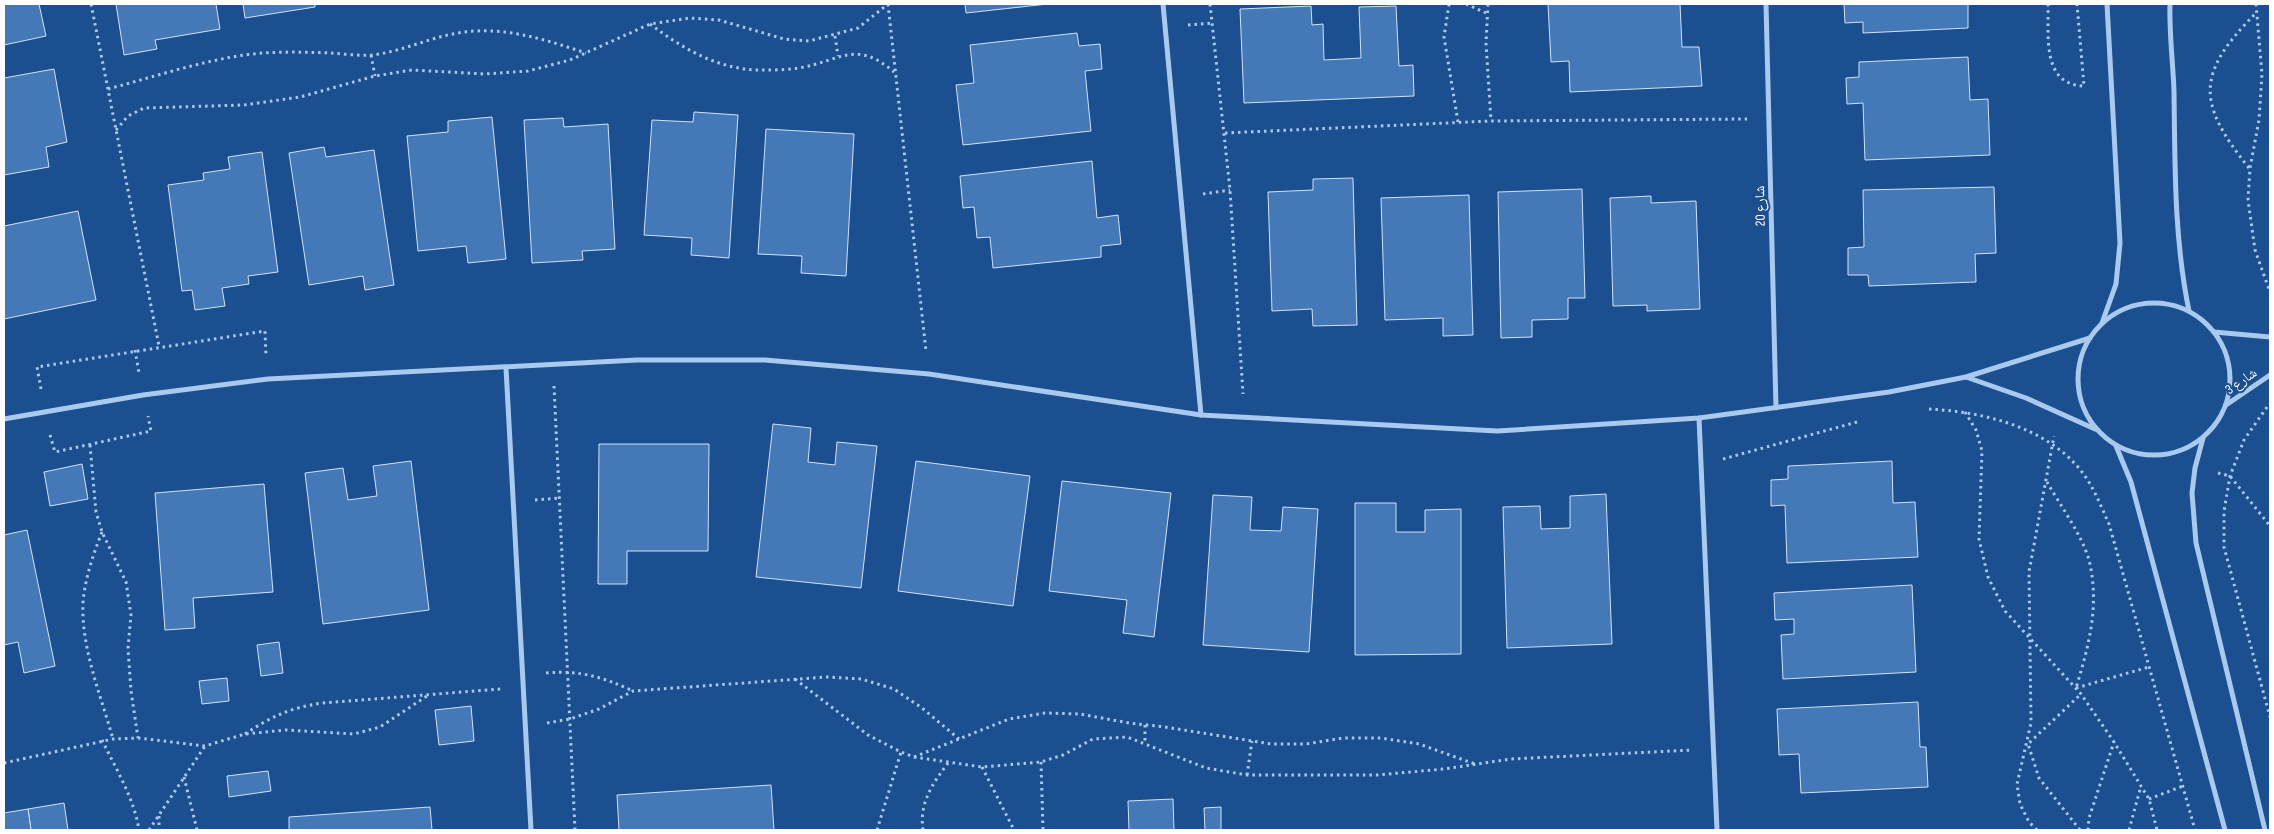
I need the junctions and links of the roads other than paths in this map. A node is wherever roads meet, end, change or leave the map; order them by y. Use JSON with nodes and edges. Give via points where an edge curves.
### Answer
{"nodes":[{"id":1,"x":1162,"y":4,"type":"edge"},
{"id":2,"x":1766,"y":4,"type":"edge"},
{"id":3,"x":2107,"y":4,"type":"edge"},
{"id":4,"x":2170,"y":4,"type":"edge"},
{"id":5,"x":2189,"y":311,"type":"junction"},
{"id":6,"x":2102,"y":324,"type":"junction"},
{"id":7,"x":2214,"y":332,"type":"junction"},
{"id":8,"x":2270,"y":337,"type":"edge"},
{"id":9,"x":2090,"y":338,"type":"junction"},
{"id":10,"x":506,"y":368,"type":"junction"},
{"id":11,"x":2270,"y":375,"type":"edge"},
{"id":12,"x":1966,"y":377,"type":"junction"},
{"id":13,"x":2226,"y":406,"type":"junction"},
{"id":14,"x":1776,"y":408,"type":"junction"},
{"id":15,"x":1201,"y":415,"type":"junction"},
{"id":16,"x":1699,"y":418,"type":"junction"},
{"id":17,"x":4,"y":419,"type":"edge"},
{"id":18,"x":2096,"y":430,"type":"junction"},
{"id":19,"x":2203,"y":438,"type":"junction"},
{"id":20,"x":2107,"y":440,"type":"junction"},
{"id":21,"x":531,"y":830,"type":"edge"},
{"id":22,"x":1716,"y":830,"type":"edge"},
{"id":23,"x":2225,"y":830,"type":"edge"},
{"id":24,"x":2265,"y":830,"type":"edge"}],
"edges":[{"from":1,"to":15,"type":"street"},
{"from":2,"to":14,"type":"street","name":"شارع 20"},
{"from":3,"to":6,"type":"street","via":[[2120,243],[2116,284]]},
{"from":4,"to":5,"type":"street","via":[[2176,225]]},
{"from":5,"to":6,"type":"street","via":[[2167,304],[2143,303],[2114,314]]},
{"from":5,"to":7,"type":"street"},
{"from":6,"to":9,"type":"street"},
{"from":7,"to":8,"type":"street"},
{"from":7,"to":13,"type":"street","via":[[2229,367],[2230,387]]},
{"from":9,"to":12,"type":"street"},
{"from":9,"to":18,"type":"street","via":[[2080,360],[2078,385],[2083,409]]},
{"from":10,"to":15,"type":"street","via":[[638,360],[765,360],[929,374]]},
{"from":10,"to":17,"type":"street","via":[[268,379],[143,395]]},
{"from":10,"to":21,"type":"street"},
{"from":11,"to":13,"type":"street","name":"شارع 3"},
{"from":12,"to":14,"type":"street"},
{"from":12,"to":18,"type":"street","via":[[2056,410]]},
{"from":13,"to":19,"type":"street"},
{"from":14,"to":16,"type":"street"},
{"from":15,"to":16,"type":"street","via":[[1497,431]]},
{"from":16,"to":22,"type":"street"},
{"from":18,"to":20,"type":"street"},
{"from":19,"to":20,"type":"street","via":[[2181,451],[2156,456],[2130,452]]},
{"from":19,"to":24,"type":"street","via":[[2192,493],[2196,543]]},
{"from":20,"to":23,"type":"street","via":[[2118,447],[2131,482]]}]}
